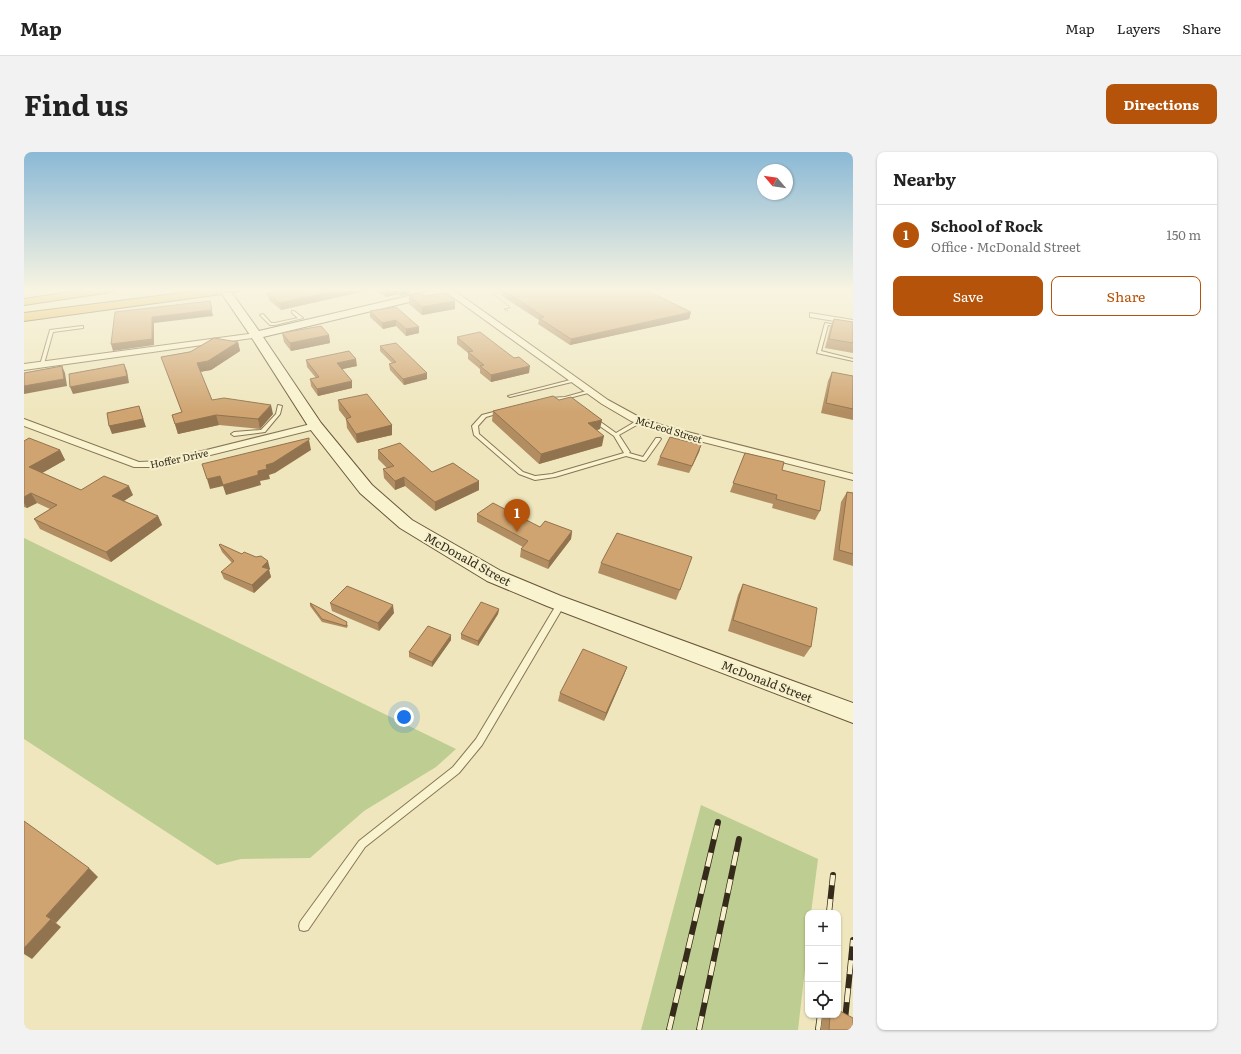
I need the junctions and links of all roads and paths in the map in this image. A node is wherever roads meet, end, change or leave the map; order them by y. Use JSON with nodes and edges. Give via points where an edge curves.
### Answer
{"nodes":[{"id":1,"x":51,"y":330,"type":"edge"},
{"id":2,"x":252,"y":330,"type":"edge"},
{"id":3,"x":277,"y":330,"type":"edge"},
{"id":4,"x":506,"y":330,"type":"edge"},
{"id":5,"x":824,"y":330,"type":"edge"},
{"id":6,"x":256,"y":335,"type":"junction"},
{"id":7,"x":853,"y":360,"type":"edge"},
{"id":8,"x":42,"y":364,"type":"junction"},
{"id":9,"x":24,"y":367,"type":"edge"},
{"id":10,"x":574,"y":380,"type":"junction"},
{"id":11,"x":590,"y":391,"type":"junction"},
{"id":12,"x":510,"y":396,"type":"dead end"},
{"id":13,"x":566,"y":398,"type":"junction"},
{"id":14,"x":542,"y":401,"type":"edge"},
{"id":15,"x":572,"y":403,"type":"edge"},
{"id":16,"x":280,"y":406,"type":"dead end"},
{"id":17,"x":506,"y":409,"type":"edge"},
{"id":18,"x":590,"y":417,"type":"edge"},
{"id":19,"x":640,"y":421,"type":"junction"},
{"id":20,"x":24,"y":422,"type":"edge"},
{"id":21,"x":314,"y":426,"type":"junction"},
{"id":22,"x":234,"y":434,"type":"dead end"},
{"id":23,"x":616,"y":435,"type":"junction"},
{"id":24,"x":658,"y":439,"type":"dead end"},
{"id":25,"x":625,"y":454,"type":"junction"},
{"id":26,"x":853,"y":477,"type":"edge"},
{"id":27,"x":561,"y":604,"type":"junction"},
{"id":28,"x":853,"y":713,"type":"edge"},
{"id":29,"x":304,"y":926,"type":"dead end"}],
"edges":[{"from":1,"to":8,"type":"lane"},
{"from":2,"to":6,"type":"main road","name":"McDonald Street"},
{"from":3,"to":6,"type":"main road"},
{"from":4,"to":10,"type":"street","name":"McLeod Street"},
{"from":5,"to":7,"type":"lane","via":[[819,352]]},
{"from":6,"to":8,"type":"street"},
{"from":6,"to":21,"type":"main road","name":"McDonald Street"},
{"from":8,"to":9,"type":"street"},
{"from":10,"to":11,"type":"street","name":"McLeod Street"},
{"from":10,"to":12,"type":"lane"},
{"from":11,"to":13,"type":"lane"},
{"from":11,"to":19,"type":"street","name":"McLeod Street"},
{"from":13,"to":14,"type":"lane"},
{"from":13,"to":15,"type":"lane"},
{"from":16,"to":22,"type":"lane","via":[[278,414],[263,431]]},
{"from":17,"to":25,"type":"lane","via":[[484,416],[475,426],[477,435],[521,473],[535,478],[553,476]]},
{"from":18,"to":23,"type":"lane"},
{"from":19,"to":23,"type":"lane"},
{"from":19,"to":26,"type":"street","name":"McLeod Street"},
{"from":20,"to":21,"type":"street","name":"Hoffer Drive","via":[[138,466],[162,464]]},
{"from":21,"to":27,"type":"main road","name":"McDonald Street","via":[[366,489],[406,524],[494,576]]},
{"from":23,"to":25,"type":"lane","via":[[627,452]]},
{"from":24,"to":25,"type":"lane","via":[[644,459]]},
{"from":27,"to":28,"type":"main road","name":"McDonald Street"},
{"from":27,"to":29,"type":"lane","via":[[479,742],[456,770],[362,844]]}]}
